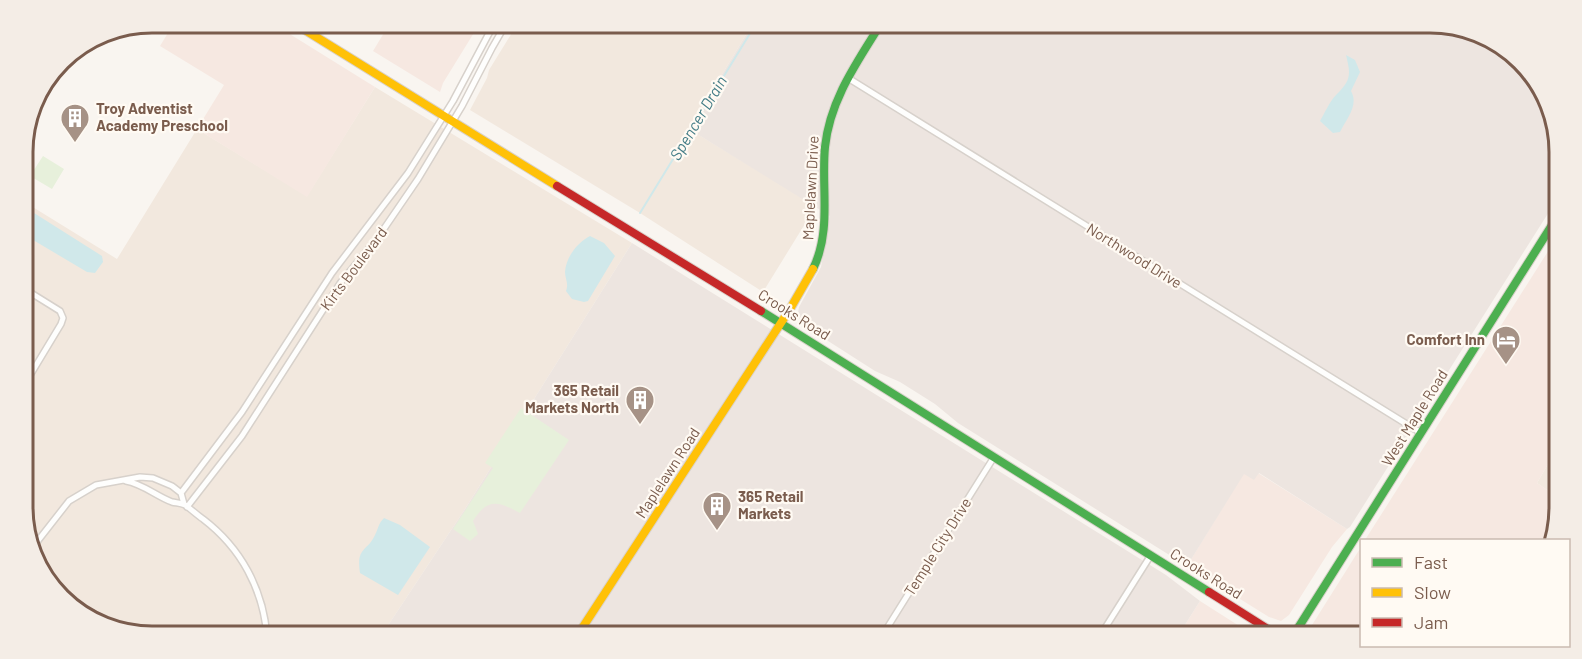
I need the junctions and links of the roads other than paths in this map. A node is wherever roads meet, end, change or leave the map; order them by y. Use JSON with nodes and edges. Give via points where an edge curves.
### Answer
{"nodes":[{"id":1,"x":310,"y":33,"type":"edge"},
{"id":2,"x":489,"y":33,"type":"edge"},
{"id":3,"x":501,"y":33,"type":"edge"},
{"id":4,"x":875,"y":33,"type":"edge"},
{"id":5,"x":848,"y":78,"type":"junction"},
{"id":6,"x":444,"y":115,"type":"junction"},
{"id":7,"x":453,"y":121,"type":"junction"},
{"id":8,"x":1549,"y":230,"type":"edge"},
{"id":9,"x":33,"y":294,"type":"edge"},
{"id":10,"x":781,"y":323,"type":"junction"},
{"id":11,"x":33,"y":370,"type":"edge"},
{"id":12,"x":1421,"y":433,"type":"junction"},
{"id":13,"x":994,"y":457,"type":"junction"},
{"id":14,"x":126,"y":481,"type":"junction"},
{"id":15,"x":181,"y":494,"type":"junction"},
{"id":16,"x":186,"y":506,"type":"junction"},
{"id":17,"x":38,"y":541,"type":"edge"},
{"id":18,"x":1151,"y":555,"type":"junction"},
{"id":19,"x":265,"y":626,"type":"edge"},
{"id":20,"x":584,"y":626,"type":"edge"},
{"id":21,"x":888,"y":626,"type":"edge"},
{"id":22,"x":1106,"y":626,"type":"edge"},
{"id":23,"x":1263,"y":626,"type":"edge"},
{"id":24,"x":1299,"y":626,"type":"edge"}],
"edges":[{"from":1,"to":6,"type":"main road","name":"Crooks Road"},
{"from":2,"to":6,"type":"street","name":"Kirts Boulevard"},
{"from":3,"to":7,"type":"street","name":"Kirts Boulevard"},
{"from":4,"to":5,"type":"main road","name":"Maplelawn Drive"},
{"from":5,"to":10,"type":"main road","name":"Maplelawn Drive","via":[[827,133],[822,245],[811,274]]},
{"from":5,"to":12,"type":"street","name":"Northwood Drive"},
{"from":6,"to":7,"type":"main road","name":"Crooks Road"},
{"from":6,"to":15,"type":"street","name":"Kirts Boulevard","via":[[396,192],[332,273],[242,412]]},
{"from":7,"to":10,"type":"main road","name":"Crooks Road"},
{"from":7,"to":16,"type":"street","name":"Kirts Boulevard","via":[[379,236],[341,282],[242,436]]},
{"from":8,"to":12,"type":"main road","name":"West Maple Road"},
{"from":9,"to":11,"type":"street","via":[[60,311],[63,318]]},
{"from":10,"to":13,"type":"main road","name":"Crooks Road"},
{"from":10,"to":20,"type":"main road","name":"Maplelawn Road"},
{"from":12,"to":24,"type":"main road","name":"West Maple Road"},
{"from":13,"to":18,"type":"main road","name":"Crooks Road"},
{"from":13,"to":21,"type":"street","name":"Temple City Drive"},
{"from":14,"to":15,"type":"street","via":[[153,478]]},
{"from":14,"to":16,"type":"street"},
{"from":14,"to":17,"type":"street","via":[[96,485],[78,494]]},
{"from":15,"to":16,"type":"street"},
{"from":16,"to":19,"type":"street","via":[[219,533],[243,561],[259,597]]},
{"from":18,"to":22,"type":"street"},
{"from":18,"to":23,"type":"main road","name":"Crooks Road"}]}
